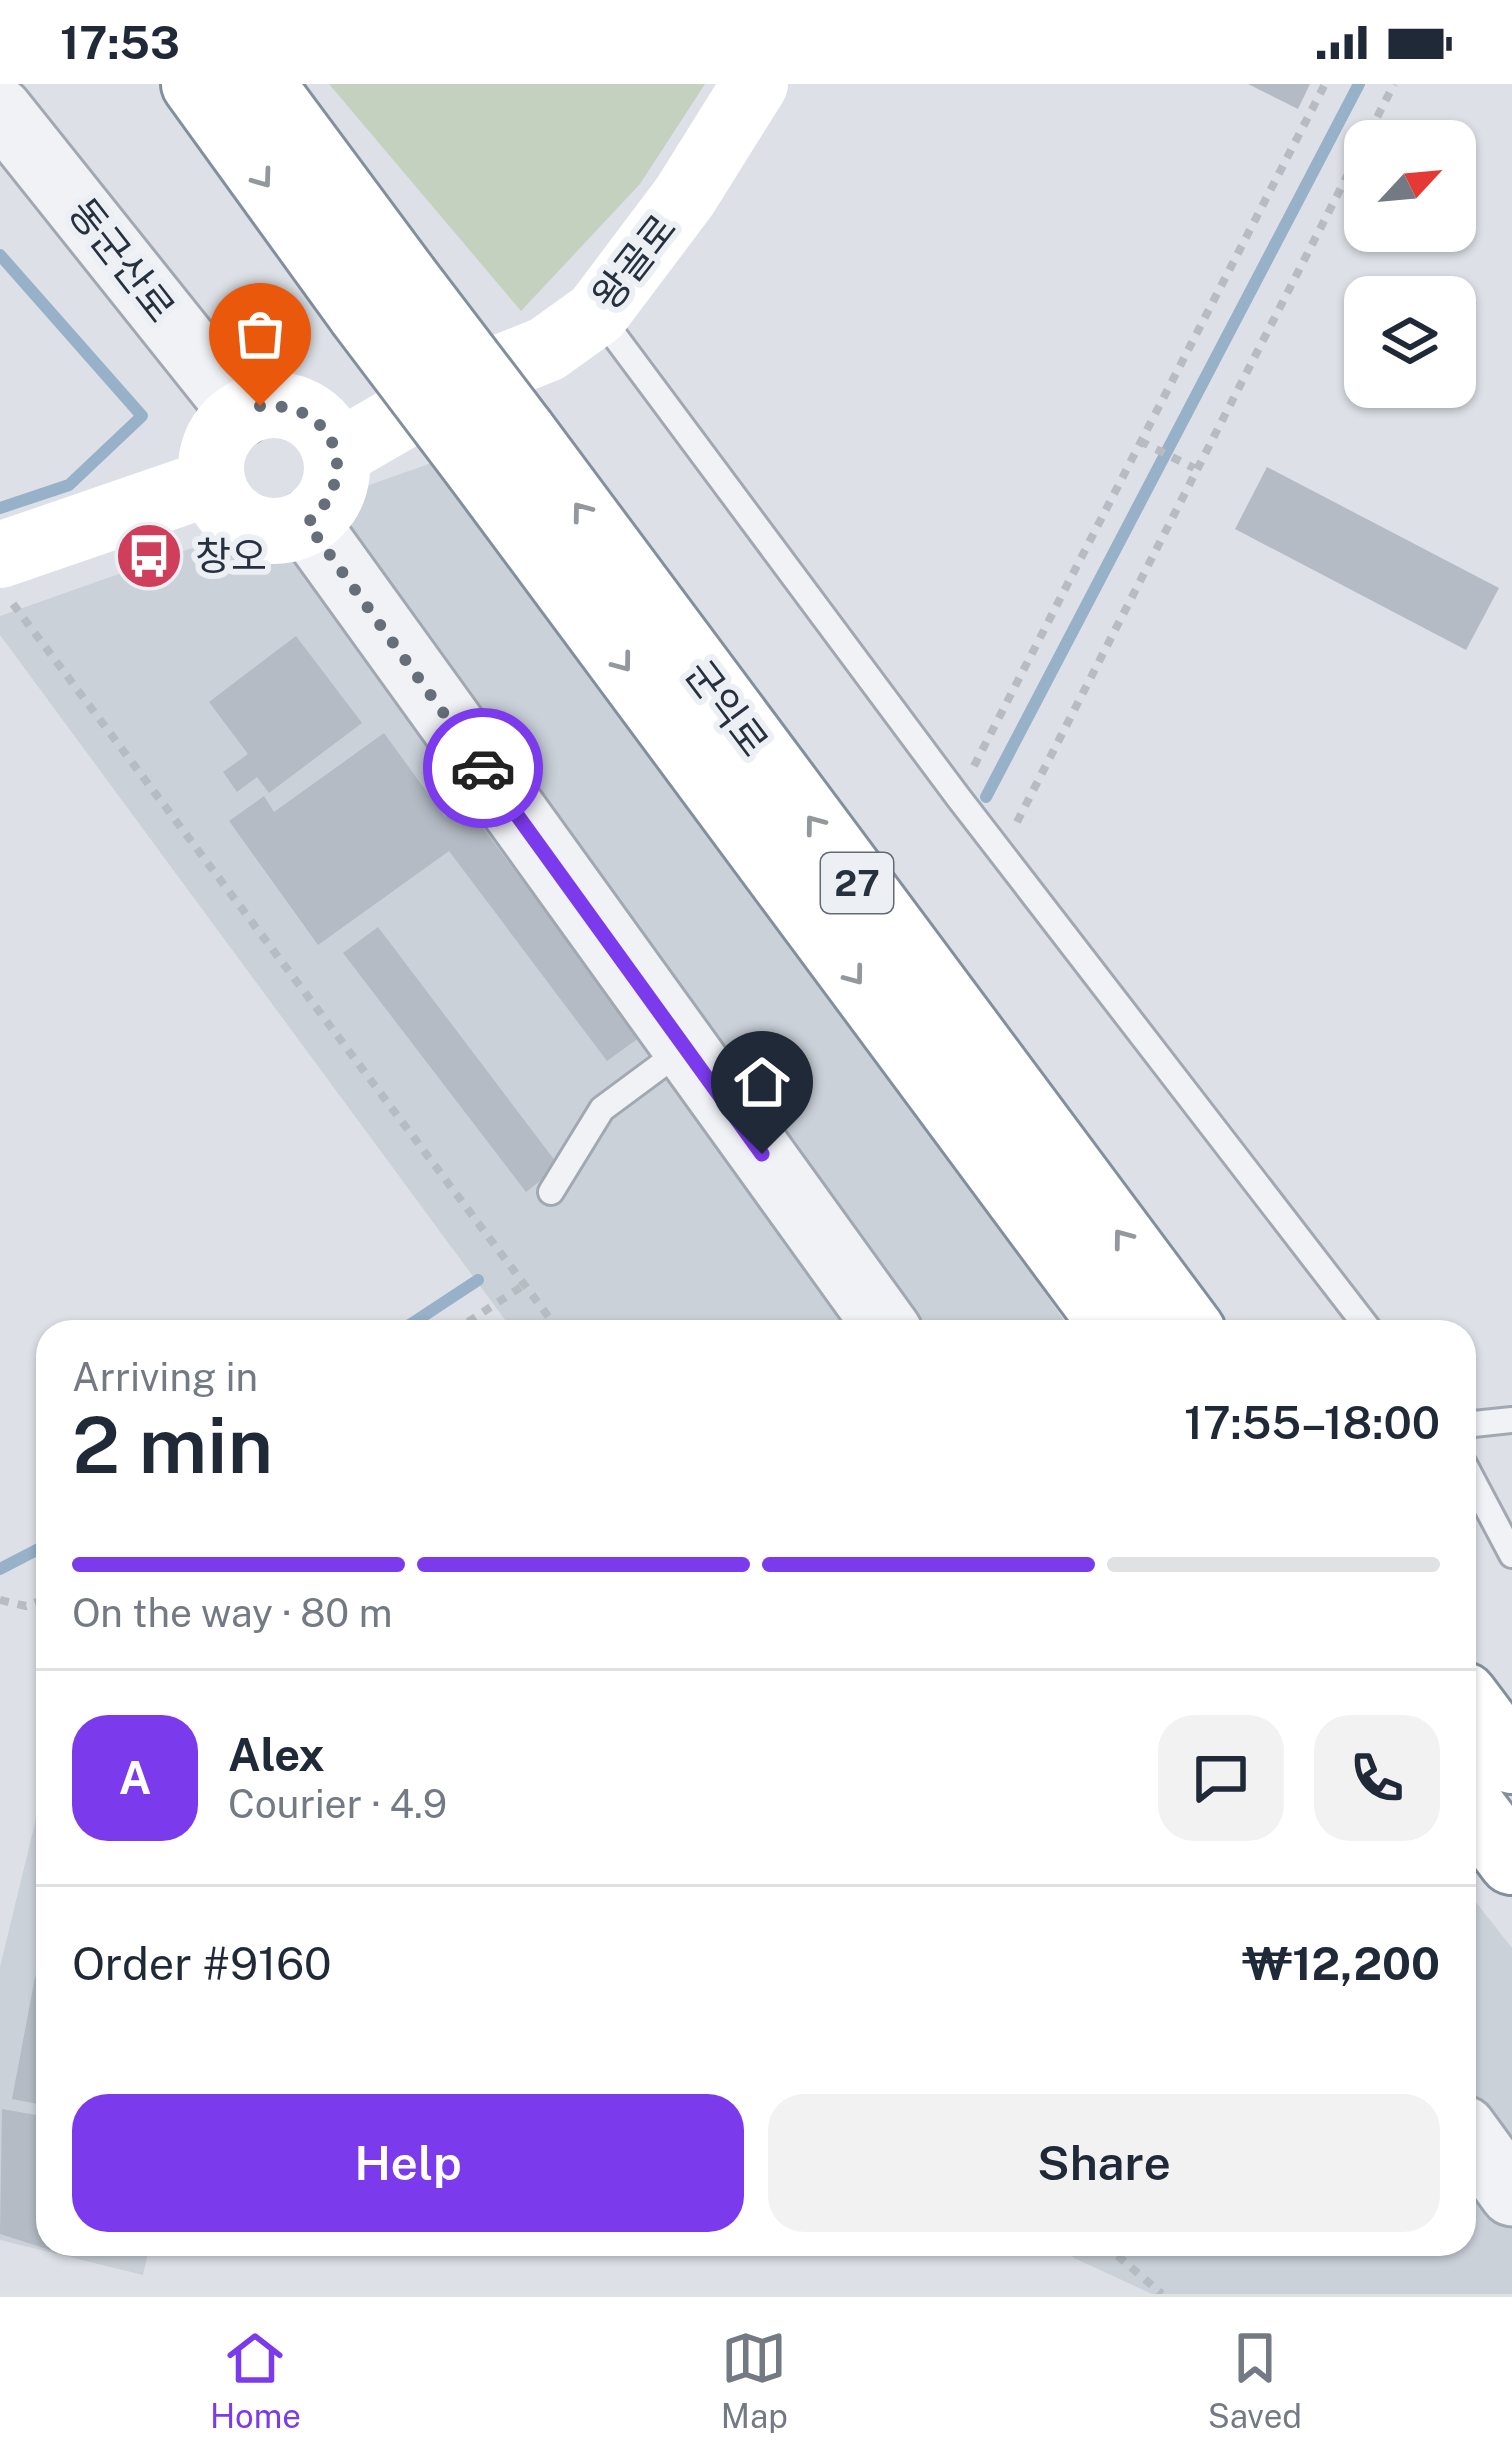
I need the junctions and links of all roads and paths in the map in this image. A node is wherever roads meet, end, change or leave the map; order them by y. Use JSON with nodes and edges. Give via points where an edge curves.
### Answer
{"nodes":[{"id":1,"x":195,"y":84,"type":"edge"},
{"id":2,"x":261,"y":84,"type":"edge"},
{"id":3,"x":755,"y":84,"type":"edge"},
{"id":4,"x":1324,"y":84,"type":"edge"},
{"id":5,"x":1394,"y":84,"type":"edge"},
{"id":6,"x":0,"y":110,"type":"edge"},
{"id":7,"x":383,"y":295,"type":"junction"},
{"id":8,"x":597,"y":313,"type":"junction"},
{"id":9,"x":242,"y":413,"type":"junction"},
{"id":10,"x":1140,"y":441,"type":"junction"},
{"id":11,"x":501,"y":451,"type":"junction"},
{"id":12,"x":337,"y":454,"type":"junction"},
{"id":13,"x":1194,"y":468,"type":"junction"},
{"id":14,"x":212,"y":482,"type":"junction"},
{"id":15,"x":307,"y":523,"type":"junction"},
{"id":16,"x":0,"y":555,"type":"edge"},
{"id":17,"x":0,"y":587,"type":"edge"},
{"id":18,"x":958,"y":797,"type":"junction"},
{"id":19,"x":1003,"y":850,"type":"junction"},
{"id":20,"x":685,"y":1047,"type":"junction"},
{"id":21,"x":551,"y":1192,"type":"dead end"},
{"id":22,"x":524,"y":1285,"type":"junction"},
{"id":23,"x":471,"y":1320,"type":"edge"},
{"id":24,"x":551,"y":1320,"type":"edge"},
{"id":25,"x":881,"y":1320,"type":"edge"},
{"id":26,"x":1111,"y":1320,"type":"edge"},
{"id":27,"x":1183,"y":1320,"type":"edge"},
{"id":28,"x":1362,"y":1320,"type":"edge"},
{"id":29,"x":1512,"y":1420,"type":"edge"},
{"id":30,"x":1476,"y":1424,"type":"edge"},
{"id":31,"x":1476,"y":1487,"type":"edge"},
{"id":32,"x":1512,"y":1555,"type":"edge"},
{"id":33,"x":0,"y":1600,"type":"edge"},
{"id":34,"x":36,"y":1602,"type":"edge"},
{"id":35,"x":1476,"y":1712,"type":"edge"},
{"id":36,"x":1512,"y":1760,"type":"edge"},
{"id":37,"x":1476,"y":1813,"type":"edge"},
{"id":38,"x":1512,"y":1862,"type":"edge"},
{"id":39,"x":1476,"y":2144,"type":"edge"},
{"id":40,"x":1512,"y":2194,"type":"edge"},
{"id":41,"x":1118,"y":2256,"type":"edge"},
{"id":42,"x":1162,"y":2294,"type":"edge"}],
"edges":[{"from":1,"to":7,"type":"main road","name":"군익로","number":"27","one_way":true},
{"from":2,"to":7,"type":"main road","name":"군익로","number":"27"},
{"from":3,"to":8,"type":"main road","name":"왕골로"},
{"from":4,"to":10,"type":"path"},
{"from":5,"to":13,"type":"path"},
{"from":6,"to":9,"type":"street","name":"동군산로"},
{"from":7,"to":11,"type":"main road","name":"군익로","number":"27","bridge":true},
{"from":8,"to":12,"type":"main road","name":"왕골로","via":[[547,349],[453,387]]},
{"from":8,"to":18,"type":"lane"},
{"from":9,"to":12,"type":"main road","via":[[280,404],[299,410]]},
{"from":9,"to":14,"type":"main road","via":[[216,442]]},
{"from":10,"to":13,"type":"path"},
{"from":10,"to":18,"type":"path"},
{"from":11,"to":26,"type":"main road","name":"군익로","number":"27","one_way":true},
{"from":27,"to":11,"type":"main road","name":"군익로","number":"27","one_way":true},
{"from":12,"to":15,"type":"main road","via":[[333,493]]},
{"from":13,"to":19,"type":"path"},
{"from":14,"to":15,"type":"main road","via":[[249,526],[268,532]]},
{"from":14,"to":16,"type":"main road"},
{"from":15,"to":20,"type":"street"},
{"from":17,"to":22,"type":"path"},
{"from":18,"to":19,"type":"lane"},
{"from":19,"to":28,"type":"lane"},
{"from":20,"to":21,"type":"lane","via":[[602,1109]]},
{"from":20,"to":25,"type":"street"},
{"from":22,"to":23,"type":"path"},
{"from":22,"to":24,"type":"path"},
{"from":29,"to":30,"type":"lane"},
{"from":31,"to":32,"type":"lane"},
{"from":33,"to":34,"type":"path"},
{"from":35,"to":36,"type":"main road"},
{"from":37,"to":38,"type":"main road"},
{"from":39,"to":40,"type":"street"},
{"from":41,"to":42,"type":"path"}]}
